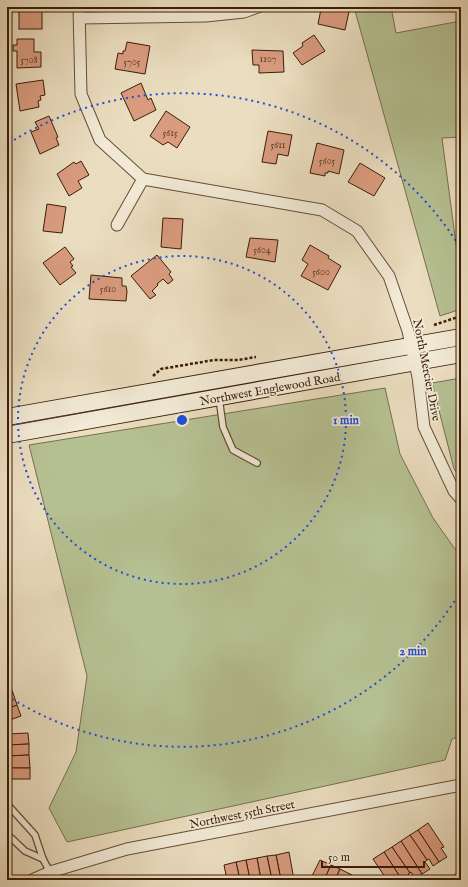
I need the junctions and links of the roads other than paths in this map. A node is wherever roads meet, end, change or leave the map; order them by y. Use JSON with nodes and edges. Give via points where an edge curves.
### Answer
{"nodes":[{"id":1,"x":258,"y":7,"type":"edge"},
{"id":2,"x":80,"y":12,"type":"edge"},
{"id":3,"x":143,"y":179,"type":"junction"},
{"id":4,"x":117,"y":225,"type":"dead end"},
{"id":5,"x":461,"y":336,"type":"edge"},
{"id":6,"x":411,"y":344,"type":"junction"},
{"id":7,"x":461,"y":354,"type":"edge"},
{"id":8,"x":414,"y":362,"type":"junction"},
{"id":9,"x":217,"y":389,"type":"junction"},
{"id":10,"x":7,"y":418,"type":"edge"},
{"id":11,"x":7,"y":435,"type":"edge"},
{"id":12,"x":256,"y":463,"type":"dead end"},
{"id":13,"x":461,"y":499,"type":"edge"},
{"id":14,"x":461,"y":785,"type":"edge"},
{"id":15,"x":7,"y":804,"type":"edge"},
{"id":16,"x":7,"y":834,"type":"edge"},
{"id":17,"x":43,"y":859,"type":"junction"},
{"id":18,"x":50,"y":872,"type":"junction"},
{"id":19,"x":461,"y":877,"type":"edge"},
{"id":20,"x":32,"y":880,"type":"edge"},
{"id":21,"x":458,"y":880,"type":"edge"}],
"edges":[{"from":1,"to":2,"type":"street","via":[[244,12],[206,16]]},
{"from":2,"to":3,"type":"street","via":[[81,94],[100,140]]},
{"from":3,"to":4,"type":"street"},
{"from":3,"to":6,"type":"street","name":"North Mercier Drive","via":[[322,210],[357,231],[389,276]]},
{"from":5,"to":6,"type":"main road","name":"Northwest Englewood Road"},
{"from":6,"to":8,"type":"street","name":"North Mercier Drive"},
{"from":6,"to":9,"type":"main road","name":"Northwest Englewood Road"},
{"from":7,"to":8,"type":"main road","name":"Northwest Englewood Road"},
{"from":8,"to":9,"type":"main road","name":"Northwest Englewood Road"},
{"from":8,"to":13,"type":"street","name":"North Mercier Drive","via":[[424,427],[454,491]]},
{"from":9,"to":10,"type":"main road","name":"Northwest Englewood Road"},
{"from":9,"to":11,"type":"main road","name":"Northwest Englewood Road"},
{"from":9,"to":12,"type":"lane","via":[[223,427],[233,450]]},
{"from":14,"to":18,"type":"street","name":"Northwest 55th Street","via":[[138,847]]},
{"from":15,"to":17,"type":"lane","via":[[35,835]]},
{"from":16,"to":17,"type":"lane","via":[[25,851]]},
{"from":17,"to":18,"type":"lane"},
{"from":18,"to":20,"type":"street","name":"Northwest 55th Street"},
{"from":19,"to":21,"type":"street"}]}
